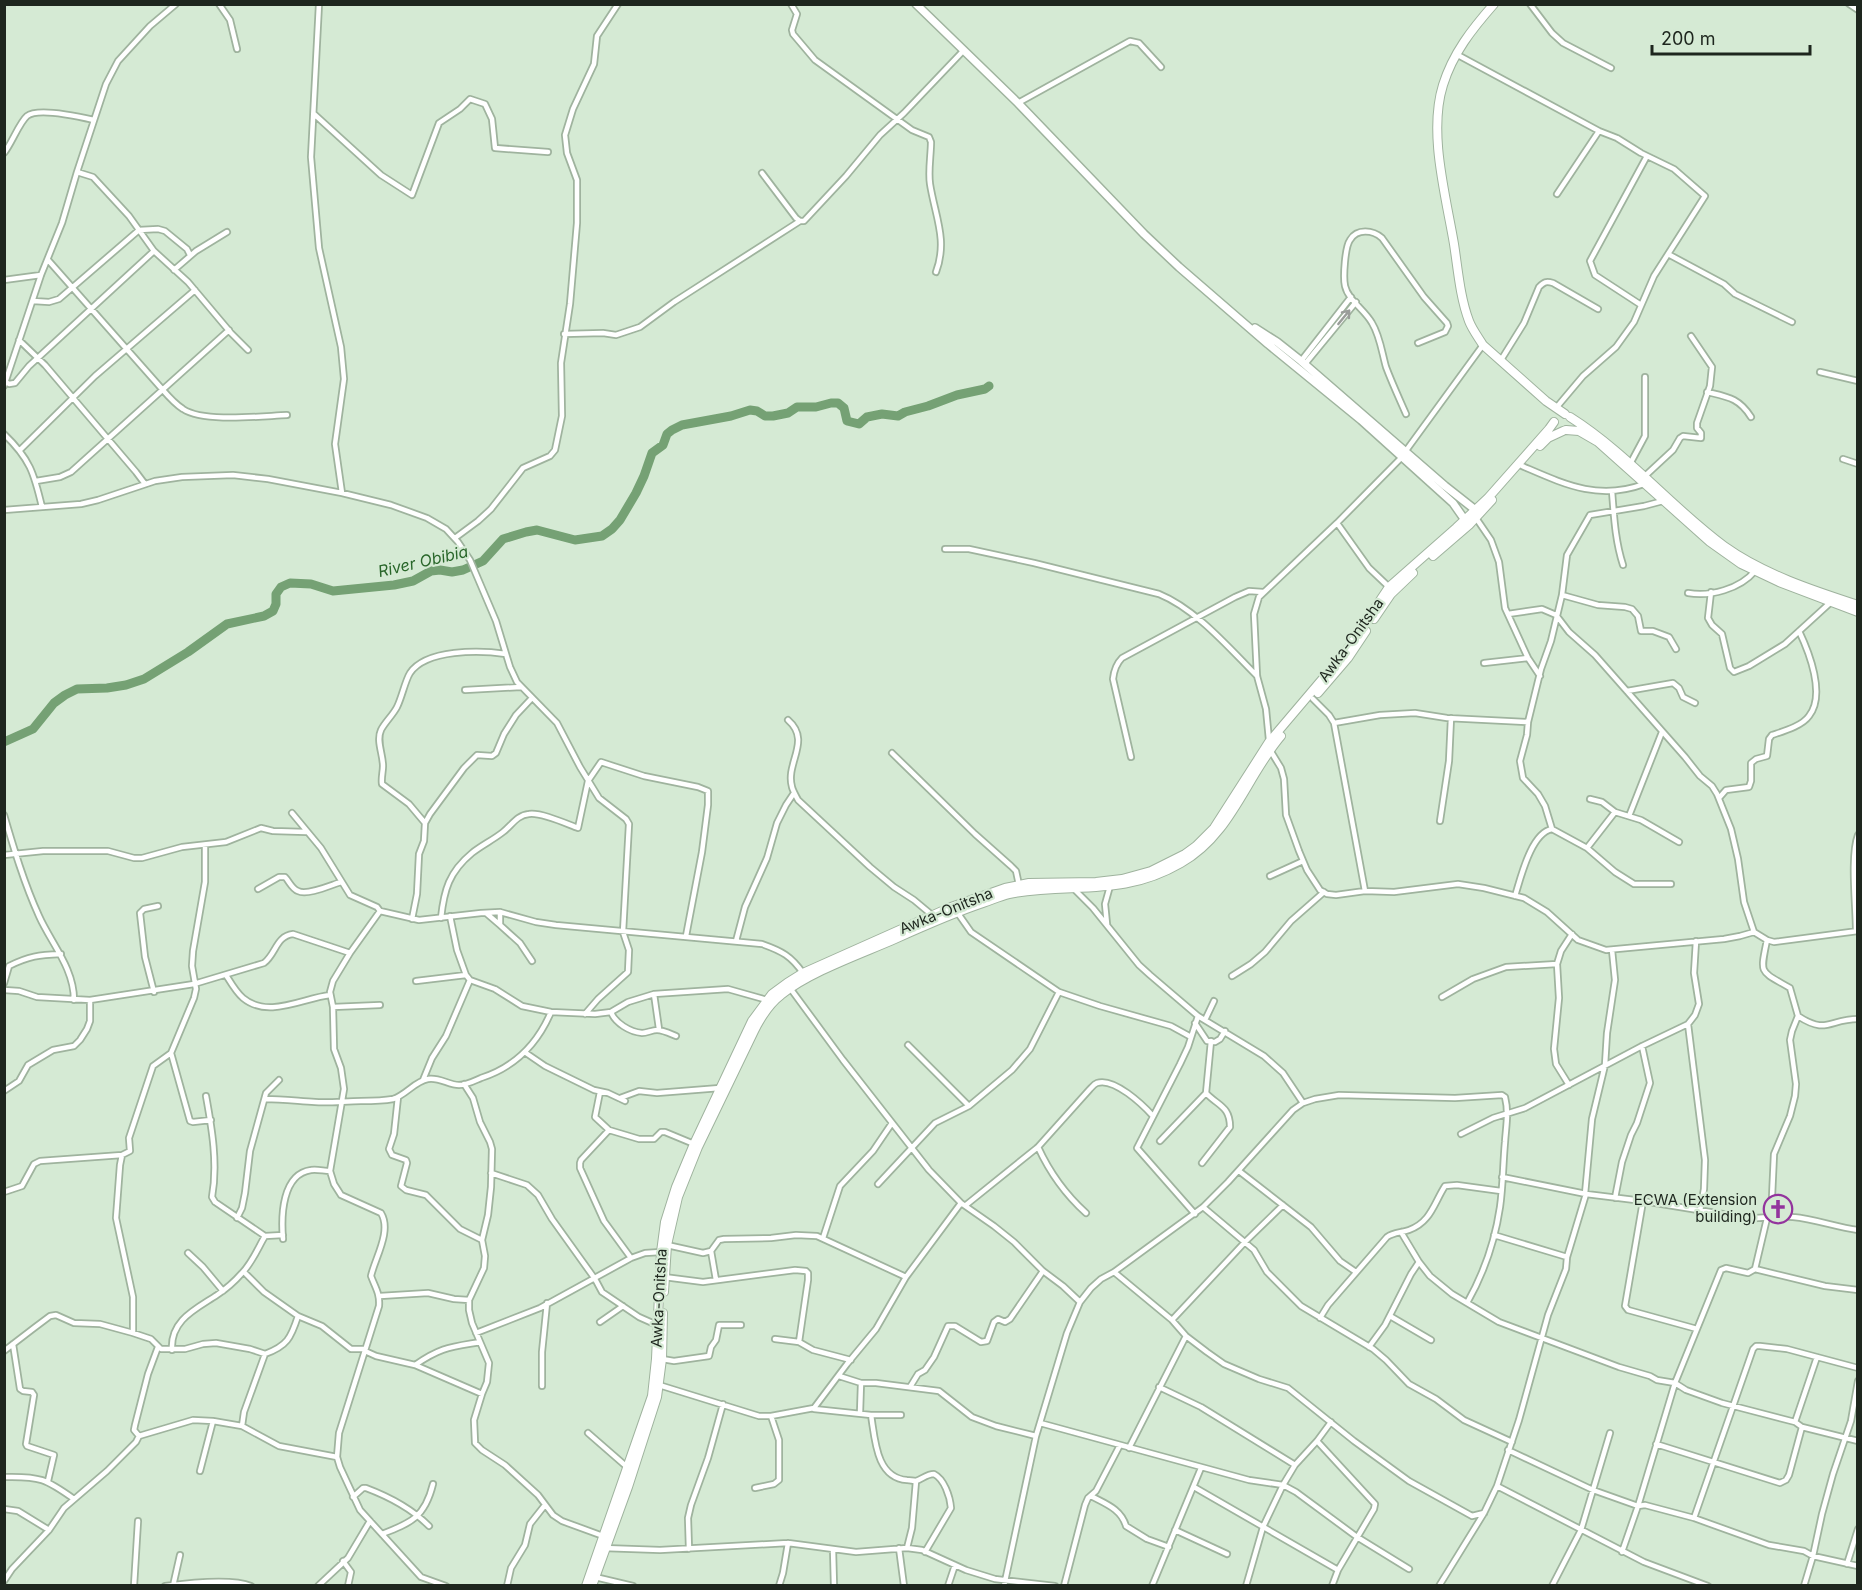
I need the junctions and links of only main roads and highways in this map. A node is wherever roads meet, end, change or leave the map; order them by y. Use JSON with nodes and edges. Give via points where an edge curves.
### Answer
{"nodes":[{"id":1,"x":916,"y":4,"type":"edge"},
{"id":2,"x":1494,"y":4,"type":"edge"},
{"id":3,"x":1242,"y":322,"type":"junction"},
{"id":4,"x":1546,"y":400,"type":"junction"},
{"id":5,"x":1568,"y":416,"type":"junction"},
{"id":6,"x":1554,"y":421,"type":"junction"},
{"id":7,"x":1565,"y":430,"type":"junction"},
{"id":8,"x":1404,"y":454,"type":"junction"},
{"id":9,"x":1644,"y":480,"type":"junction"},
{"id":10,"x":1477,"y":514,"type":"junction"},
{"id":11,"x":1467,"y":523,"type":"junction"},
{"id":12,"x":1857,"y":605,"type":"edge"},
{"id":13,"x":1857,"y":612,"type":"edge"},
{"id":14,"x":1270,"y":746,"type":"junction"},
{"id":15,"x":1112,"y":884,"type":"junction"},
{"id":16,"x":788,"y":986,"type":"junction"},
{"id":17,"x":656,"y":1384,"type":"junction"},
{"id":18,"x":602,"y":1548,"type":"junction"},
{"id":19,"x":594,"y":1581,"type":"edge"},
{"id":20,"x":586,"y":1586,"type":"edge"}],
"edges":[{"from":1,"to":3,"type":"main road","via":[[1144,234]]},
{"from":2,"to":4,"type":"main road","via":[[1450,64],[1440,96],[1438,149],[1470,322],[1483,345]]},
{"from":3,"to":8,"type":"main road"},
{"from":3,"to":8,"type":"main road","via":[[1270,337],[1303,363]]},
{"from":4,"to":5,"type":"main road"},
{"from":4,"to":6,"type":"main road"},
{"from":5,"to":6,"type":"main road","via":[[1557,416]]},
{"from":5,"to":7,"type":"main road","via":[[1571,423]]},
{"from":5,"to":9,"type":"main road","via":[[1599,436]]},
{"from":6,"to":7,"type":"main road","via":[[1557,428]]},
{"from":6,"to":10,"type":"main road","name":"Awka-Onitsha"},
{"from":7,"to":9,"type":"main road","via":[[1579,431],[1598,442]]},
{"from":7,"to":10,"type":"main road","name":"Awka-Onitsha","via":[[1542,443]]},
{"from":8,"to":10,"type":"main road"},
{"from":8,"to":11,"type":"main road","via":[[1453,503]]},
{"from":9,"to":12,"type":"main road","via":[[1741,556],[1787,579]]},
{"from":9,"to":13,"type":"main road","via":[[1710,542],[1741,564]]},
{"from":10,"to":11,"type":"main road","name":"Awka-Onitsha"},
{"from":11,"to":14,"type":"main road","name":"Awka-Onitsha","via":[[1392,594],[1348,658]]},
{"from":11,"to":14,"type":"main road","name":"Awka-Onitsha","via":[[1389,587],[1347,650]]},
{"from":14,"to":15,"type":"main road","name":"Awka-Onitsha","via":[[1221,827],[1194,855],[1134,883]]},
{"from":15,"to":16,"type":"main road","name":"Awka-Onitsha","via":[[1008,895],[957,912]]},
{"from":15,"to":16,"type":"main road","name":"Awka-Onitsha","via":[[1029,883],[973,898],[803,974]]},
{"from":16,"to":17,"type":"main road","name":"Awka-Onitsha","via":[[754,1031],[683,1182],[667,1245],[662,1359]]},
{"from":16,"to":17,"type":"main road","name":"Awka-Onitsha","via":[[767,1000],[746,1031],[670,1204],[661,1252]]},
{"from":17,"to":18,"type":"main road","name":"Awka-Onitsha"},
{"from":17,"to":18,"type":"main road","name":"Awka-Onitsha","via":[[646,1434]]},
{"from":18,"to":19,"type":"main road","name":"Awka-Onitsha"},
{"from":18,"to":20,"type":"main road","name":"Awka-Onitsha"}]}
